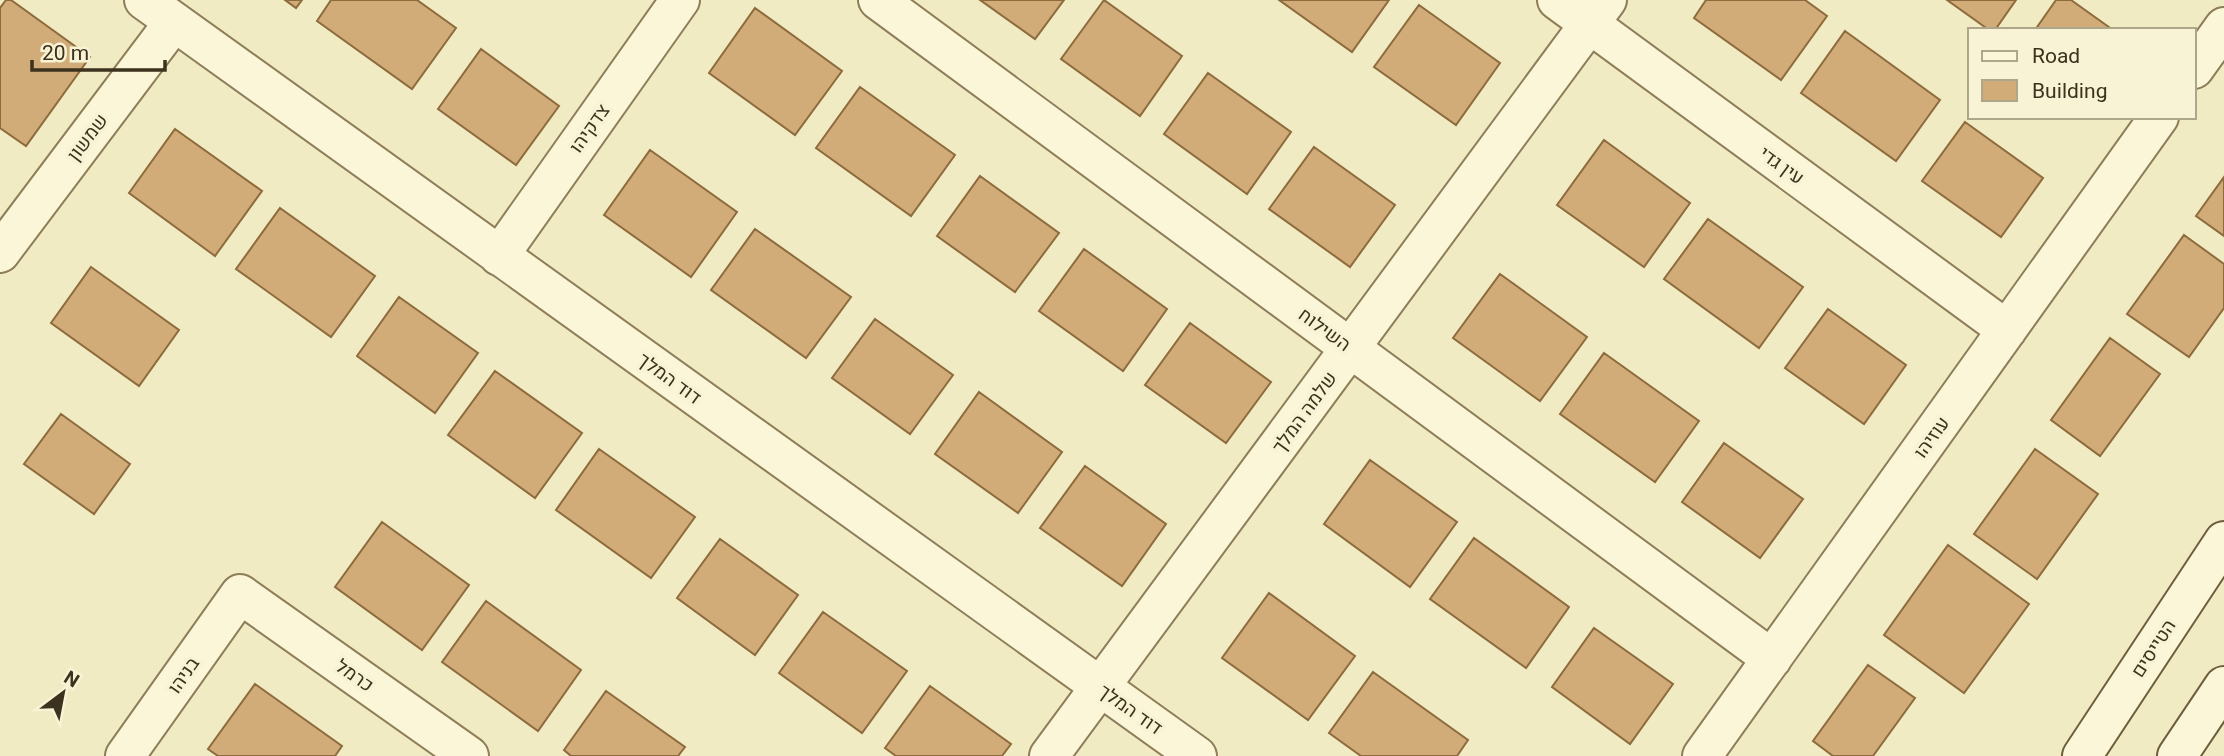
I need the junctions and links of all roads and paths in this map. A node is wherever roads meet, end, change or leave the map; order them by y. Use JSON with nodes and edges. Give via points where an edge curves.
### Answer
{"nodes":[{"id":1,"x":144,"y":0,"type":"edge"},
{"id":2,"x":680,"y":0,"type":"edge"},
{"id":3,"x":878,"y":0,"type":"edge"},
{"id":4,"x":1557,"y":0,"type":"edge"},
{"id":5,"x":2216,"y":0,"type":"edge"},
{"id":6,"x":2224,"y":6,"type":"edge"},
{"id":7,"x":1599,"y":12,"type":"edge"},
{"id":8,"x":174,"y":22,"type":"junction"},
{"id":9,"x":2224,"y":27,"type":"edge"},
{"id":10,"x":2196,"y":66,"type":"edge"},
{"id":11,"x":2159,"y":119,"type":"edge"},
{"id":12,"x":0,"y":253,"type":"edge"},
{"id":13,"x":499,"y":256,"type":"junction"},
{"id":14,"x":2007,"y":330,"type":"junction"},
{"id":15,"x":1351,"y":348,"type":"junction"},
{"id":16,"x":2224,"y":541,"type":"edge"},
{"id":17,"x":240,"y":594,"type":"joint"},
{"id":18,"x":1772,"y":659,"type":"junction"},
{"id":19,"x":2224,"y":686,"type":"edge"},
{"id":20,"x":1100,"y":687,"type":"junction"},
{"id":21,"x":125,"y":756,"type":"edge"},
{"id":22,"x":469,"y":756,"type":"edge"},
{"id":23,"x":1049,"y":756,"type":"edge"},
{"id":24,"x":1197,"y":756,"type":"edge"},
{"id":25,"x":1702,"y":756,"type":"edge"},
{"id":26,"x":2082,"y":756,"type":"edge"},
{"id":27,"x":2177,"y":756,"type":"edge"}],
"edges":[{"from":1,"to":8,"type":"street","name":"דוד המלך"},
{"from":2,"to":13,"type":"street","name":"צדקיהו"},
{"from":3,"to":15,"type":"street","name":"השילוח"},
{"from":4,"to":7,"type":"street","name":"עין גדי"},
{"from":5,"to":6,"type":"street"},
{"from":7,"to":14,"type":"street","name":"עין גדי"},
{"from":7,"to":15,"type":"street","name":"שלמה המלך"},
{"from":8,"to":12,"type":"street","name":"שמשון"},
{"from":8,"to":13,"type":"street","name":"דוד המלך"},
{"from":9,"to":10,"type":"street"},
{"from":11,"to":14,"type":"street","name":"עוזיהו"},
{"from":13,"to":20,"type":"street","name":"דוד המלך"},
{"from":14,"to":18,"type":"street","name":"עוזיהו"},
{"from":15,"to":18,"type":"street","name":"השילוח"},
{"from":15,"to":20,"type":"street","name":"שלמה המלך"},
{"from":16,"to":26,"type":"street","name":"הטייסים"},
{"from":17,"to":21,"type":"street","name":"בניהו"},
{"from":17,"to":22,"type":"street","name":"כרמל"},
{"from":18,"to":25,"type":"street","name":"עוזיהו"},
{"from":19,"to":27,"type":"street"},
{"from":20,"to":23,"type":"street","name":"שלמה המלך"},
{"from":20,"to":24,"type":"street","name":"דוד המלך"}]}
